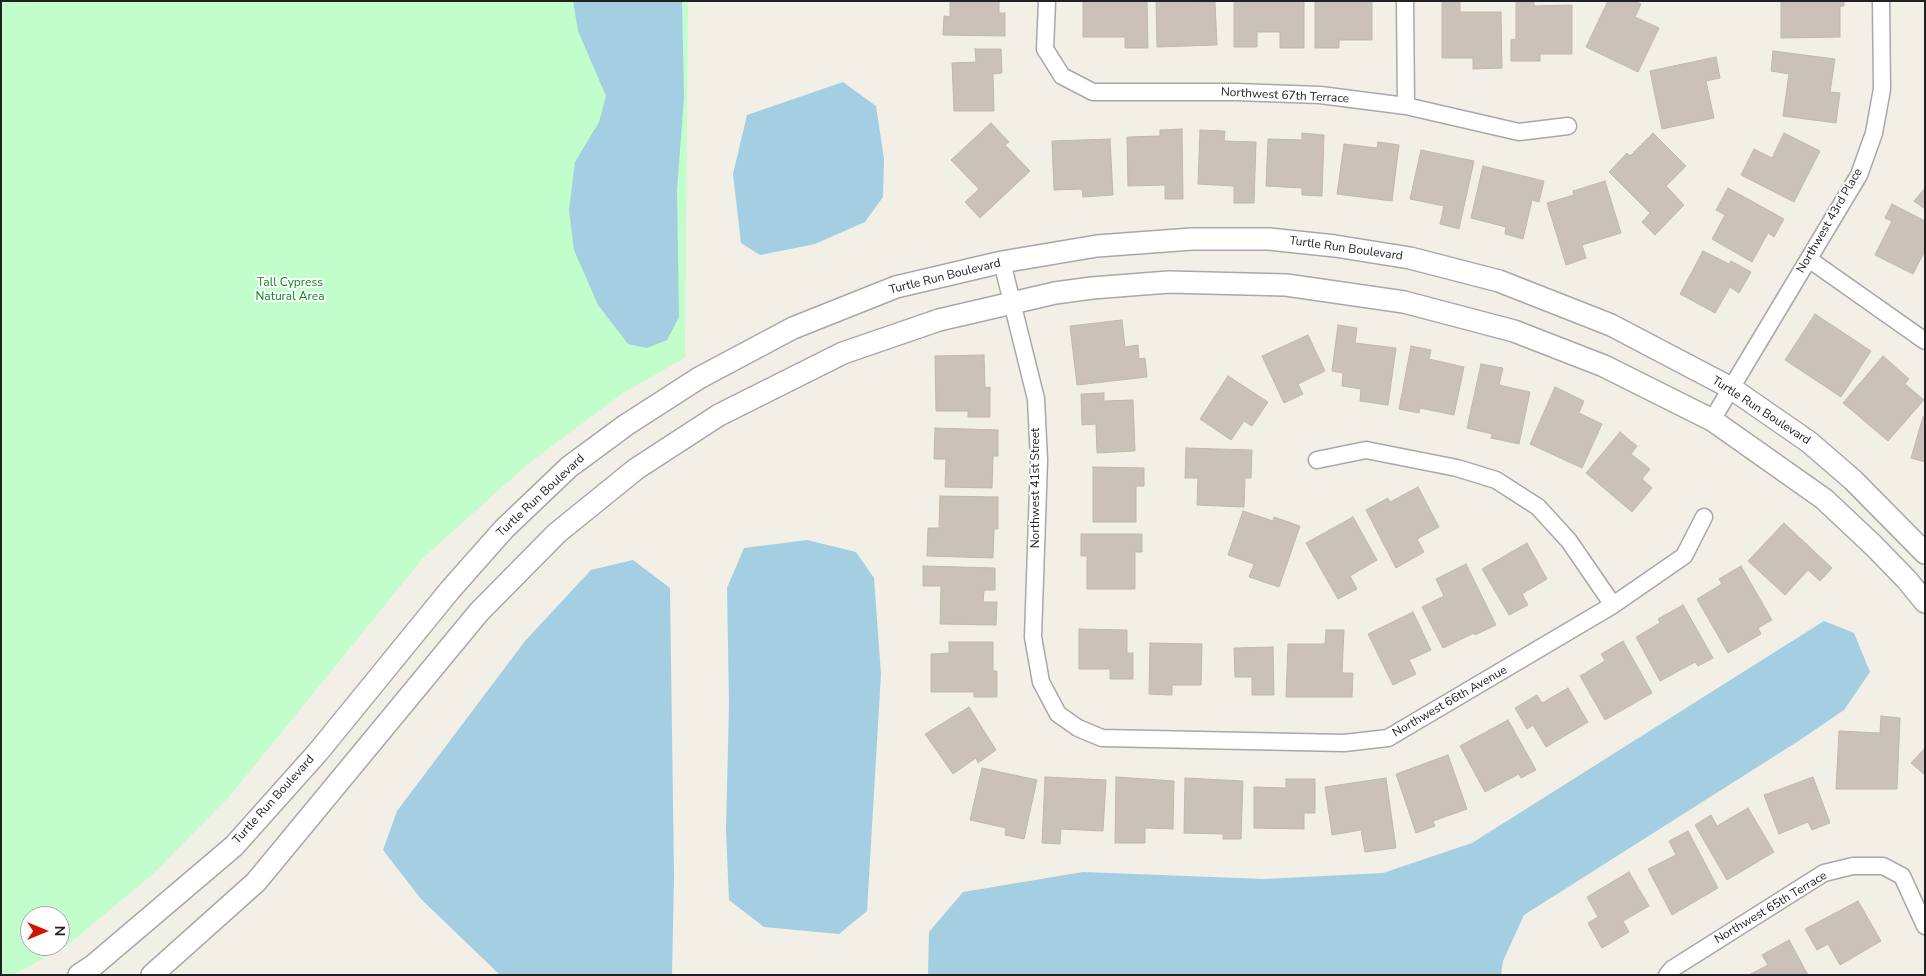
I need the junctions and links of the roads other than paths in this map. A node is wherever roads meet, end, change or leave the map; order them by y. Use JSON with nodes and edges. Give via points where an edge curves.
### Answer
{"nodes":[{"id":1,"x":1047,"y":1,"type":"edge"},
{"id":2,"x":1405,"y":1,"type":"edge"},
{"id":3,"x":1881,"y":1,"type":"edge"},
{"id":4,"x":1406,"y":106,"type":"junction"},
{"id":5,"x":1568,"y":126,"type":"dead end"},
{"id":6,"x":1810,"y":260,"type":"junction"},
{"id":7,"x":1002,"y":262,"type":"junction"},
{"id":8,"x":1014,"y":303,"type":"junction"},
{"id":9,"x":1925,"y":341,"type":"edge"},
{"id":10,"x":1731,"y":388,"type":"junction"},
{"id":11,"x":1712,"y":420,"type":"junction"},
{"id":12,"x":1317,"y":460,"type":"dead end"},
{"id":13,"x":1704,"y":517,"type":"dead end"},
{"id":14,"x":1925,"y":553,"type":"edge"},
{"id":15,"x":1925,"y":602,"type":"edge"},
{"id":16,"x":1613,"y":605,"type":"junction"},
{"id":17,"x":1058,"y":714,"type":"joint"},
{"id":18,"x":1925,"y":926,"type":"edge"},
{"id":19,"x":78,"y":975,"type":"edge"},
{"id":20,"x":152,"y":975,"type":"edge"},
{"id":21,"x":1667,"y":975,"type":"edge"}],
"edges":[{"from":1,"to":4,"type":"street","name":"Northwest 67th Terrace","via":[[1045,49],[1062,76],[1092,92],[1320,95]]},
{"from":2,"to":4,"type":"street"},
{"from":3,"to":6,"type":"street","name":"Northwest 43rd Place","via":[[1882,89],[1874,134],[1859,175]]},
{"from":4,"to":5,"type":"street","name":"Northwest 67th Terrace","via":[[1519,132]]},
{"from":6,"to":9,"type":"street"},
{"from":6,"to":10,"type":"street","name":"Northwest 43rd Place"},
{"from":7,"to":8,"type":"street","name":"Northwest 41st Street"},
{"from":7,"to":10,"type":"street","name":"Turtle Run Boulevard","via":[[1097,246],[1192,239],[1269,240],[1410,258],[1499,281],[1611,325]]},
{"from":7,"to":19,"type":"street","name":"Turtle Run Boulevard","via":[[896,287],[793,328],[699,378],[569,467],[504,529],[450,590],[318,752],[234,846]]},
{"from":8,"to":11,"type":"street","via":[[1092,288],[1169,282],[1286,285],[1404,302],[1514,332],[1568,351]]},
{"from":8,"to":17,"type":"street","name":"Northwest 41st Street","via":[[1036,399],[1038,460],[1033,637],[1041,682]]},
{"from":8,"to":20,"type":"street","via":[[939,320],[843,353],[719,415],[636,469],[557,533],[479,612],[256,882]]},
{"from":10,"to":11,"type":"street","name":"Northwest 43rd Place"},
{"from":10,"to":14,"type":"street","name":"Turtle Run Boulevard","via":[[1816,448],[1853,480]]},
{"from":11,"to":15,"type":"street","via":[[1824,499]]},
{"from":12,"to":16,"type":"street","via":[[1366,450],[1457,468],[1496,480],[1538,507],[1569,541]]},
{"from":13,"to":16,"type":"street","name":"Northwest 66th Avenue","via":[[1684,556]]},
{"from":16,"to":17,"type":"street","name":"Northwest 66th Avenue","via":[[1388,738],[1344,743],[1102,738],[1078,728]]},
{"from":18,"to":21,"type":"street","name":"Northwest 65th Terrace","via":[[1902,876],[1882,866],[1853,866],[1824,873]]}]}
